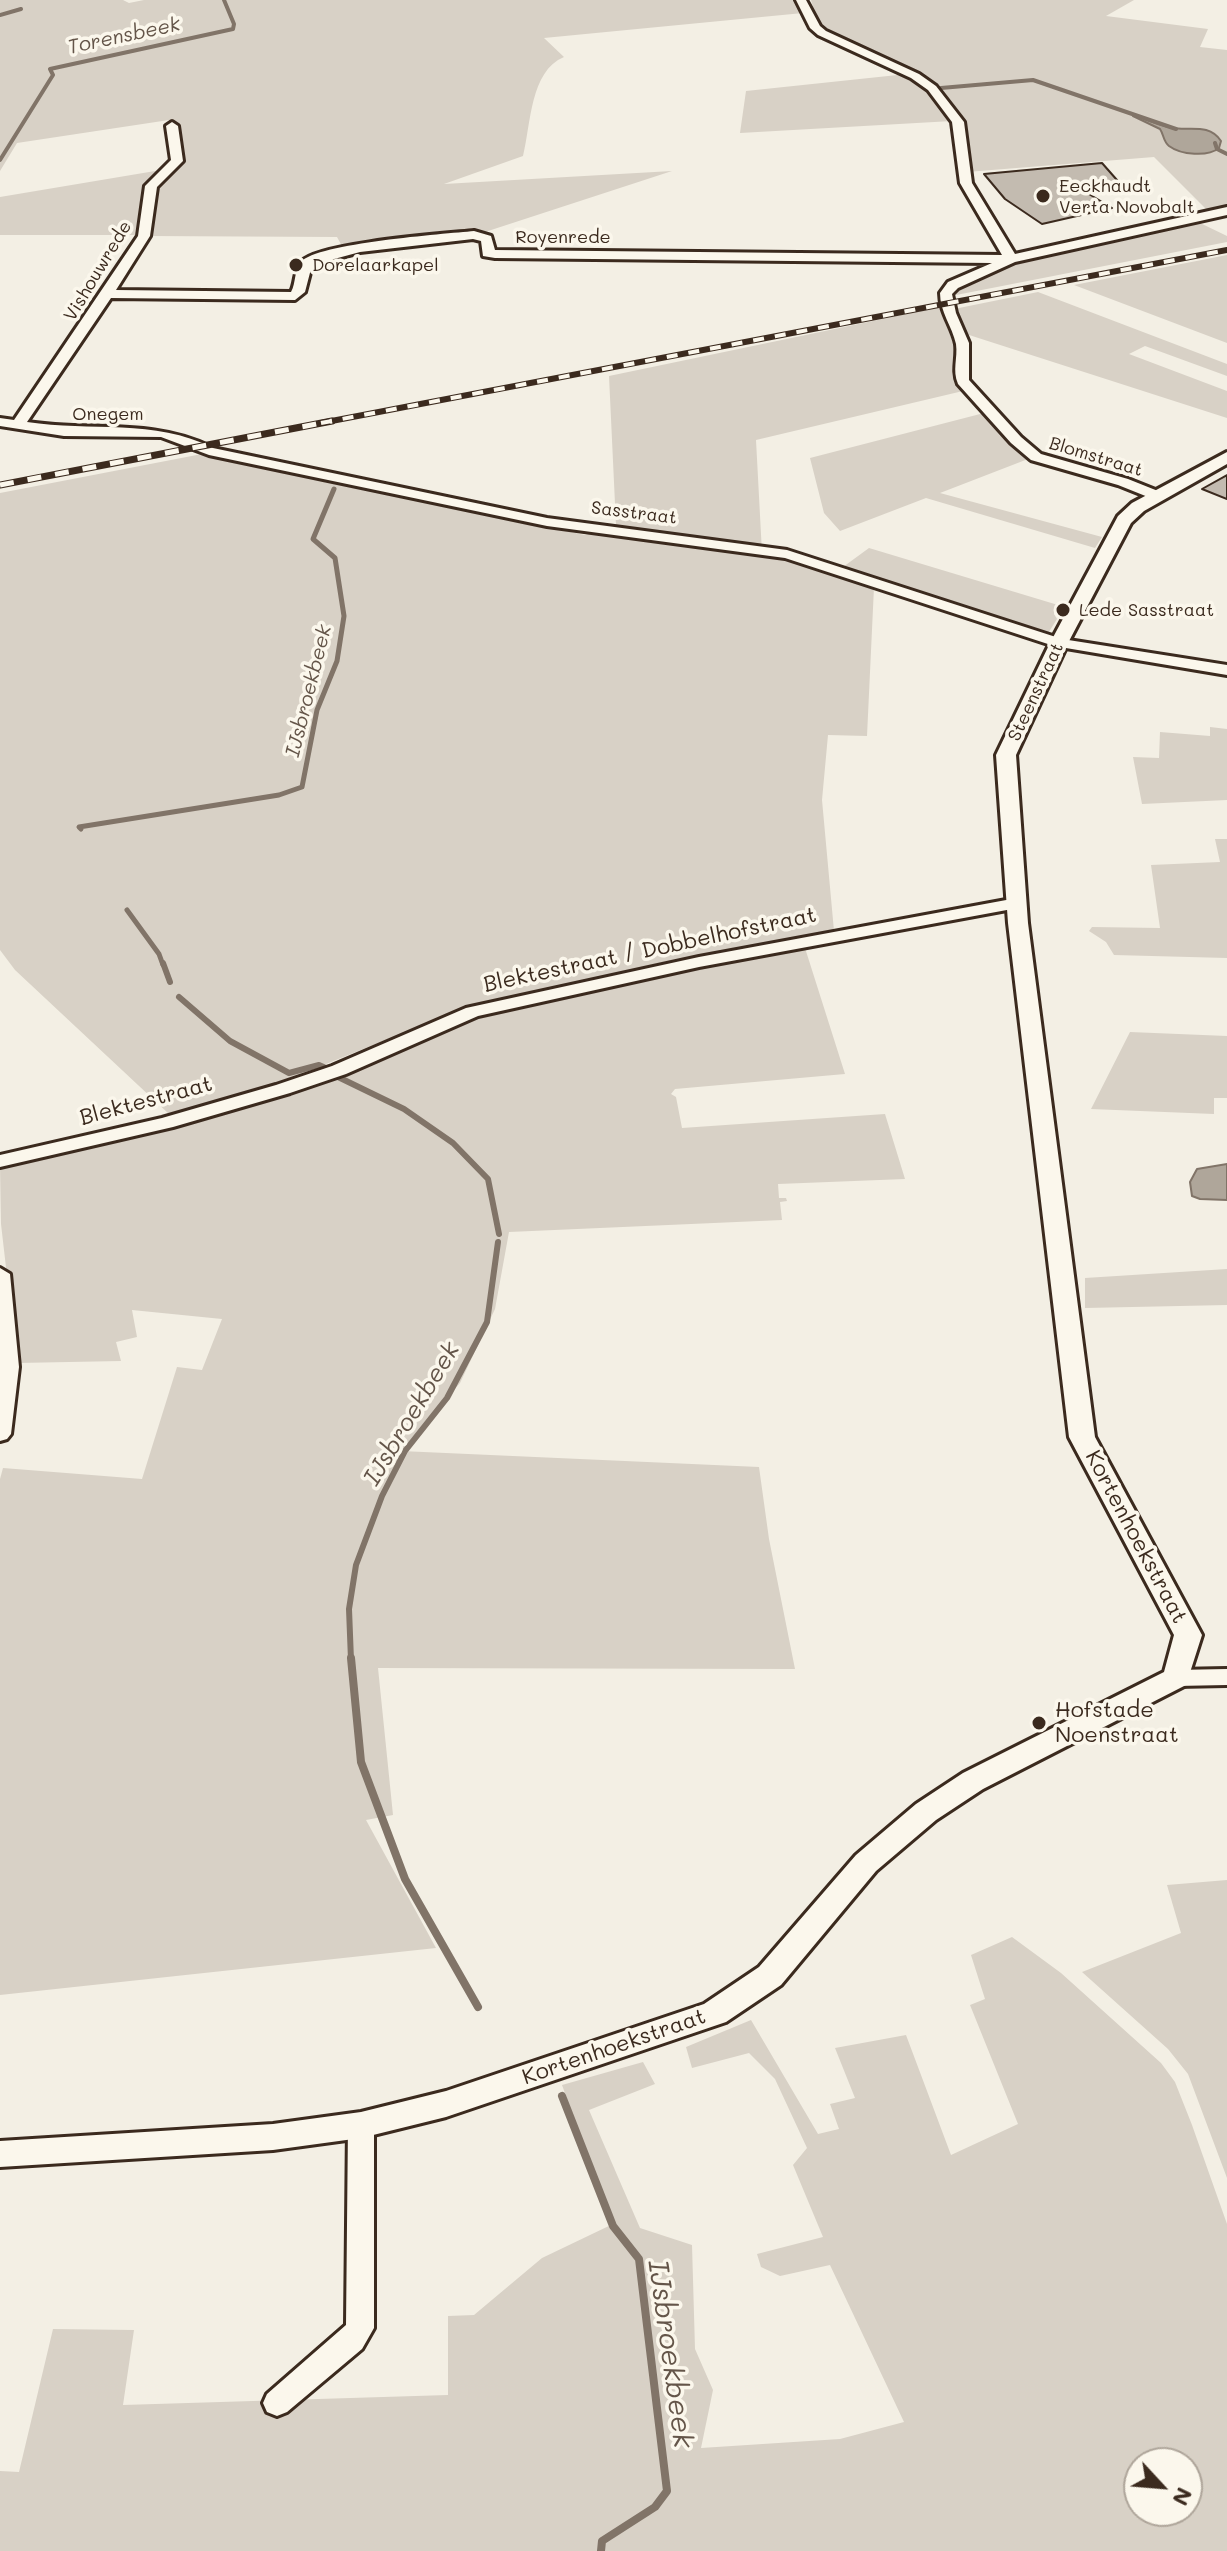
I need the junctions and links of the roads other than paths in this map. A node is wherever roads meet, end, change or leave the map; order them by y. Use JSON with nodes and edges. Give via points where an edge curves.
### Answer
{"nodes":[{"id":1,"x":801,"y":0,"type":"edge"},
{"id":2,"x":172,"y":126,"type":"dead end"},
{"id":3,"x":1227,"y":211,"type":"edge"},
{"id":4,"x":1011,"y":259,"type":"junction"},
{"id":5,"x":108,"y":294,"type":"junction"},
{"id":6,"x":0,"y":422,"type":"edge"},
{"id":7,"x":18,"y":425,"type":"junction"},
{"id":8,"x":197,"y":445,"type":"joint"},
{"id":9,"x":1227,"y":457,"type":"edge"},
{"id":10,"x":1158,"y":496,"type":"junction"},
{"id":11,"x":1059,"y":643,"type":"junction"},
{"id":12,"x":1227,"y":670,"type":"edge"},
{"id":13,"x":1017,"y":903,"type":"junction"},
{"id":14,"x":303,"y":1082,"type":"joint"},
{"id":15,"x":0,"y":1161,"type":"edge"},
{"id":16,"x":0,"y":1274,"type":"edge"},
{"id":17,"x":0,"y":1434,"type":"edge"},
{"id":18,"x":1227,"y":1677,"type":"edge"},
{"id":19,"x":1176,"y":1678,"type":"junction"},
{"id":20,"x":361,"y":2125,"type":"junction"},
{"id":21,"x":0,"y":2154,"type":"edge"},
{"id":22,"x":277,"y":2403,"type":"dead end"}],
"edges":[{"from":1,"to":4,"type":"street","via":[[822,33],[932,88],[958,122],[966,183]]},
{"from":2,"to":5,"type":"street","name":"Vishouwrede","via":[[177,161],[151,186],[144,236]]},
{"from":3,"to":4,"type":"street","name":"Blomstraat"},
{"from":4,"to":5,"type":"street","name":"Royenrede","via":[[495,254],[487,253],[487,239],[474,235],[311,260],[295,296]]},
{"from":4,"to":10,"type":"street","name":"Blomstraat","via":[[946,293],[963,345],[963,381],[1036,457]]},
{"from":5,"to":7,"type":"street","name":"Vishouwrede"},
{"from":6,"to":7,"type":"street"},
{"from":7,"to":8,"type":"street","name":"Onegem","via":[[74,433],[162,433]]},
{"from":8,"to":11,"type":"street","name":"Sasstraat","via":[[505,515],[787,554]]},
{"from":9,"to":10,"type":"street","name":"Steenstraat"},
{"from":10,"to":11,"type":"street","name":"Steenstraat","via":[[1124,520]]},
{"from":11,"to":12,"type":"street","name":"Sasstraat"},
{"from":11,"to":13,"type":"street","name":"Steenstraat","via":[[1006,755]]},
{"from":13,"to":14,"type":"street","name":"Blektestraat / Dobbelhofstraat","via":[[699,962],[472,1012]]},
{"from":13,"to":19,"type":"street","name":"Kortenhoekstraat","via":[[1082,1437],[1188,1635]]},
{"from":14,"to":15,"type":"street","name":"Blektestraat","via":[[166,1123]]},
{"from":16,"to":17,"type":"street","via":[[9,1367]]},
{"from":18,"to":19,"type":"street"},
{"from":19,"to":20,"type":"street","name":"Kortenhoekstraat","via":[[973,1781],[926,1812],[866,1863],[770,1976],[715,2013],[446,2104]]},
{"from":20,"to":21,"type":"street","name":"Kortenhoekstraat","via":[[273,2137]]},
{"from":20,"to":22,"type":"street","via":[[360,2328]]}]}
